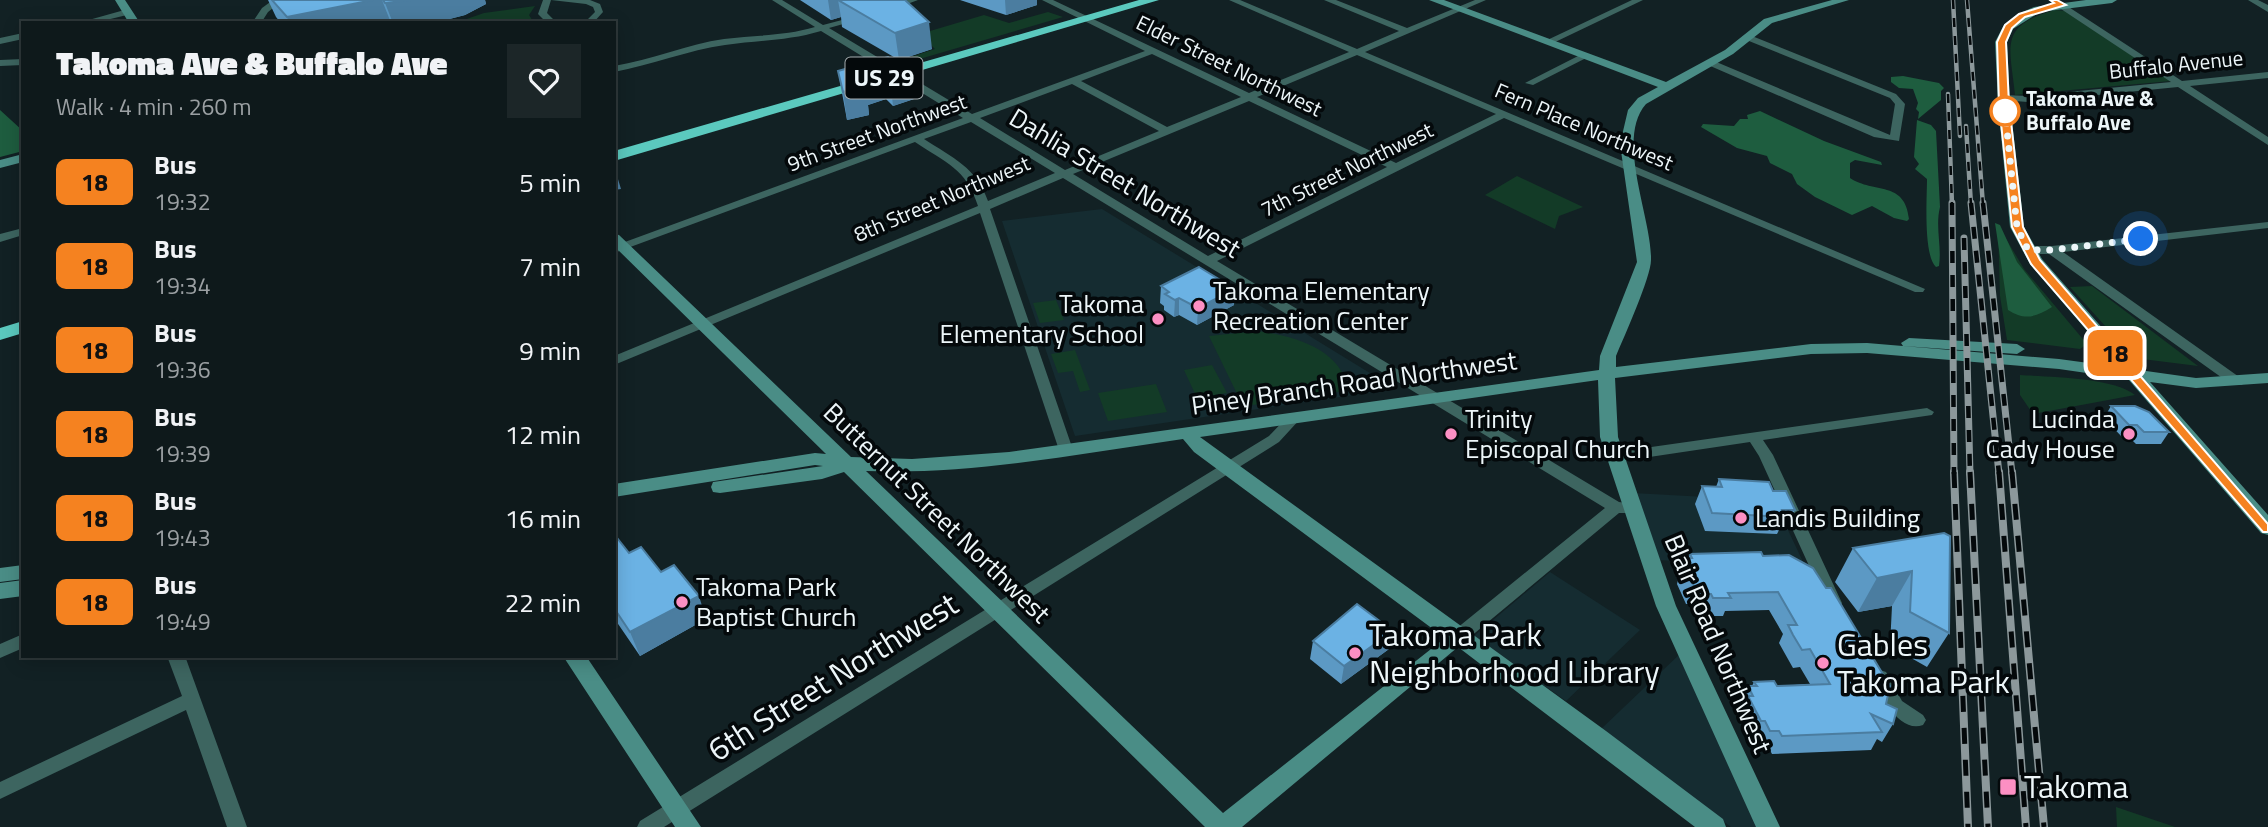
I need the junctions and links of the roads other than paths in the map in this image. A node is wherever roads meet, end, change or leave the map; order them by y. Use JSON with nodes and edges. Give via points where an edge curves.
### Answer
{"nodes":[{"id":1,"x":120,"y":0,"type":"edge"},
{"id":2,"x":279,"y":0,"type":"edge"},
{"id":3,"x":557,"y":0,"type":"edge"},
{"id":4,"x":568,"y":0,"type":"edge"},
{"id":5,"x":776,"y":0,"type":"edge"},
{"id":6,"x":914,"y":0,"type":"edge"},
{"id":7,"x":1046,"y":0,"type":"edge"},
{"id":8,"x":1153,"y":0,"type":"edge"},
{"id":9,"x":1233,"y":0,"type":"edge"},
{"id":10,"x":1328,"y":0,"type":"edge"},
{"id":11,"x":1434,"y":0,"type":"edge"},
{"id":12,"x":1482,"y":0,"type":"edge"},
{"id":13,"x":1639,"y":0,"type":"edge"},
{"id":14,"x":1844,"y":0,"type":"edge"},
{"id":15,"x":2112,"y":0,"type":"edge"},
{"id":16,"x":2252,"y":0,"type":"edge"},
{"id":17,"x":2058,"y":2,"type":"edge"},
{"id":18,"x":547,"y":3,"type":"edge"},
{"id":19,"x":1806,"y":4,"type":"edge"},
{"id":20,"x":1460,"y":9,"type":"junction"},
{"id":21,"x":2268,"y":9,"type":"edge"},
{"id":22,"x":877,"y":11,"type":"edge"},
{"id":23,"x":866,"y":15,"type":"edge"},
{"id":24,"x":131,"y":18,"type":"edge"},
{"id":25,"x":1086,"y":20,"type":"junction"},
{"id":26,"x":102,"y":21,"type":"edge"},
{"id":27,"x":257,"y":21,"type":"edge"},
{"id":28,"x":551,"y":21,"type":"edge"},
{"id":29,"x":590,"y":21,"type":"edge"},
{"id":30,"x":822,"y":28,"type":"junction"},
{"id":31,"x":1407,"y":31,"type":"junction"},
{"id":32,"x":21,"y":36,"type":"edge"},
{"id":33,"x":1747,"y":37,"type":"junction"},
{"id":34,"x":0,"y":41,"type":"edge"},
{"id":35,"x":1548,"y":42,"type":"junction"},
{"id":36,"x":1153,"y":51,"type":"junction"},
{"id":37,"x":1357,"y":52,"type":"junction"},
{"id":38,"x":1585,"y":56,"type":"junction"},
{"id":39,"x":21,"y":62,"type":"edge"},
{"id":40,"x":1712,"y":62,"type":"junction"},
{"id":41,"x":0,"y":63,"type":"edge"},
{"id":42,"x":616,"y":69,"type":"edge"},
{"id":43,"x":897,"y":74,"type":"junction"},
{"id":44,"x":2268,"y":75,"type":"edge"},
{"id":45,"x":1074,"y":81,"type":"junction"},
{"id":46,"x":1530,"y":83,"type":"dead end"},
{"id":47,"x":2179,"y":84,"type":"junction"},
{"id":48,"x":1668,"y":87,"type":"junction"},
{"id":49,"x":1248,"y":97,"type":"junction"},
{"id":50,"x":2004,"y":98,"type":"junction"},
{"id":51,"x":1504,"y":114,"type":"junction"},
{"id":52,"x":971,"y":119,"type":"junction"},
{"id":53,"x":1167,"y":131,"type":"junction"},
{"id":54,"x":917,"y":139,"type":"junction"},
{"id":55,"x":2268,"y":142,"type":"edge"},
{"id":56,"x":616,"y":155,"type":"edge"},
{"id":57,"x":21,"y":159,"type":"edge"},
{"id":58,"x":0,"y":164,"type":"edge"},
{"id":59,"x":1395,"y":167,"type":"junction"},
{"id":60,"x":1630,"y":167,"type":"junction"},
{"id":61,"x":1062,"y":174,"type":"junction"},
{"id":62,"x":985,"y":206,"type":"junction"},
{"id":63,"x":2268,"y":225,"type":"edge"},
{"id":64,"x":21,"y":232,"type":"edge"},
{"id":65,"x":0,"y":238,"type":"edge"},
{"id":66,"x":617,"y":245,"type":"edge"},
{"id":67,"x":2028,"y":250,"type":"junction"},
{"id":68,"x":2052,"y":250,"type":"junction"},
{"id":69,"x":1207,"y":261,"type":"junction"},
{"id":70,"x":1919,"y":289,"type":"dead end"},
{"id":71,"x":702,"y":323,"type":"junction"},
{"id":72,"x":21,"y":328,"type":"edge"},
{"id":73,"x":0,"y":334,"type":"edge"},
{"id":74,"x":616,"y":359,"type":"edge"},
{"id":75,"x":2129,"y":369,"type":"junction"},
{"id":76,"x":1607,"y":375,"type":"junction"},
{"id":77,"x":2268,"y":376,"type":"edge"},
{"id":78,"x":2231,"y":378,"type":"junction"},
{"id":79,"x":1435,"y":398,"type":"junction"},
{"id":80,"x":1927,"y":412,"type":"dead end"},
{"id":81,"x":1294,"y":418,"type":"junction"},
{"id":82,"x":1187,"y":433,"type":"junction"},
{"id":83,"x":1754,"y":438,"type":"junction"},
{"id":84,"x":1066,"y":450,"type":"junction"},
{"id":85,"x":1616,"y":457,"type":"junction"},
{"id":86,"x":848,"y":465,"type":"junction"},
{"id":87,"x":1227,"y":468,"type":"junction"},
{"id":88,"x":616,"y":491,"type":"edge"},
{"id":89,"x":616,"y":502,"type":"edge"},
{"id":90,"x":1625,"y":508,"type":"junction"},
{"id":91,"x":2268,"y":528,"type":"edge"},
{"id":92,"x":21,"y":572,"type":"edge"},
{"id":93,"x":0,"y":575,"type":"edge"},
{"id":94,"x":21,"y":588,"type":"edge"},
{"id":95,"x":0,"y":591,"type":"edge"},
{"id":96,"x":998,"y":610,"type":"junction"},
{"id":97,"x":1843,"y":620,"type":"edge"},
{"id":98,"x":1453,"y":640,"type":"junction"},
{"id":99,"x":21,"y":642,"type":"edge"},
{"id":100,"x":0,"y":651,"type":"edge"},
{"id":101,"x":177,"y":658,"type":"edge"},
{"id":102,"x":576,"y":658,"type":"edge"},
{"id":103,"x":1869,"y":661,"type":"edge"},
{"id":104,"x":191,"y":700,"type":"junction"},
{"id":105,"x":1917,"y":720,"type":"dead end"},
{"id":106,"x":0,"y":790,"type":"edge"},
{"id":107,"x":683,"y":818,"type":"edge"},
{"id":108,"x":237,"y":827,"type":"edge"},
{"id":109,"x":647,"y":827,"type":"edge"},
{"id":110,"x":1223,"y":827,"type":"edge"},
{"id":111,"x":1714,"y":827,"type":"edge"},
{"id":112,"x":1768,"y":827,"type":"edge"}],
"edges":[{"from":1,"to":24,"type":"street"},
{"from":2,"to":27,"type":"street"},
{"from":3,"to":4,"type":"street"},
{"from":4,"to":18,"type":"street"},
{"from":4,"to":29,"type":"street","via":[[597,6],[599,12]]},
{"from":5,"to":30,"type":"street","name":"Dahlia Street Northwest"},
{"from":6,"to":22,"type":"street"},
{"from":7,"to":25,"type":"street","name":"Elder Street Northwest"},
{"from":8,"to":25,"type":"highway","number":"US 29"},
{"from":9,"to":37,"type":"street","name":"Fern Place Northwest"},
{"from":10,"to":31,"type":"street"},
{"from":11,"to":20,"type":"street"},
{"from":12,"to":20,"type":"street","name":"8th Street Northwest"},
{"from":13,"to":35,"type":"street"},
{"from":14,"to":19,"type":"street","name":"Blair Road Northwest"},
{"from":15,"to":17,"type":"street"},
{"from":16,"to":21,"type":"street"},
{"from":17,"to":47,"type":"street"},
{"from":17,"to":50,"type":"street","via":[[2022,16],[2008,27],[2001,42]]},
{"from":18,"to":28,"type":"street","via":[[542,14]]},
{"from":19,"to":33,"type":"street","name":"Blair Road Northwest","via":[[1768,21]]},
{"from":20,"to":31,"type":"street","name":"8th Street Northwest"},
{"from":20,"to":35,"type":"street"},
{"from":23,"to":30,"type":"street"},
{"from":24,"to":26,"type":"street"},
{"from":25,"to":36,"type":"street","name":"Elder Street Northwest"},
{"from":25,"to":43,"type":"highway","number":"US 29"},
{"from":30,"to":42,"type":"street","via":[[781,39],[722,42]]},
{"from":30,"to":43,"type":"street","name":"Dahlia Street Northwest"},
{"from":31,"to":37,"type":"street","name":"8th Street Northwest"},
{"from":32,"to":34,"type":"street"},
{"from":33,"to":40,"type":"street","name":"Blair Road Northwest"},
{"from":33,"to":40,"type":"street","via":[[1893,96],[1900,103],[1895,139]]},
{"from":35,"to":38,"type":"street"},
{"from":36,"to":45,"type":"street","name":"9th Street Northwest"},
{"from":36,"to":49,"type":"street","name":"Elder Street Northwest"},
{"from":37,"to":49,"type":"street","name":"8th Street Northwest"},
{"from":37,"to":51,"type":"street","name":"Fern Place Northwest"},
{"from":38,"to":46,"type":"street"},
{"from":38,"to":48,"type":"street"},
{"from":39,"to":41,"type":"street"},
{"from":40,"to":48,"type":"street","name":"Blair Road Northwest"},
{"from":43,"to":52,"type":"street","name":"Dahlia Street Northwest"},
{"from":43,"to":56,"type":"highway","number":"US 29"},
{"from":44,"to":47,"type":"street","name":"Buffalo Avenue"},
{"from":45,"to":52,"type":"street","name":"9th Street Northwest"},
{"from":45,"to":53,"type":"street"},
{"from":47,"to":50,"type":"street","name":"Buffalo Avenue"},
{"from":47,"to":55,"type":"street"},
{"from":48,"to":60,"type":"street","name":"Blair Road Northwest","via":[[1634,110],[1627,140]]},
{"from":49,"to":53,"type":"street","name":"8th Street Northwest"},
{"from":49,"to":59,"type":"street","name":"Elder Street Northwest"},
{"from":50,"to":67,"type":"street","via":[[2017,227]]},
{"from":51,"to":59,"type":"street","name":"7th Street Northwest"},
{"from":51,"to":60,"type":"street","name":"Fern Place Northwest"},
{"from":52,"to":54,"type":"street","name":"9th Street Northwest"},
{"from":52,"to":61,"type":"street","name":"Dahlia Street Northwest"},
{"from":53,"to":61,"type":"street","name":"8th Street Northwest"},
{"from":54,"to":62,"type":"street","via":[[970,176]]},
{"from":54,"to":66,"type":"street","name":"9th Street Northwest"},
{"from":57,"to":58,"type":"street"},
{"from":59,"to":69,"type":"street","name":"7th Street Northwest"},
{"from":60,"to":70,"type":"street","name":"Fern Place Northwest"},
{"from":60,"to":76,"type":"street","name":"Blair Road Northwest","via":[[1644,262],[1608,356]]},
{"from":61,"to":62,"type":"street","name":"8th Street Northwest"},
{"from":61,"to":69,"type":"street","name":"Dahlia Street Northwest"},
{"from":62,"to":71,"type":"street","name":"8th Street Northwest"},
{"from":62,"to":84,"type":"street"},
{"from":63,"to":68,"type":"street"},
{"from":64,"to":65,"type":"street"},
{"from":66,"to":71,"type":"street","name":"Butternut Street Northwest"},
{"from":67,"to":68,"type":"street"},
{"from":67,"to":75,"type":"street"},
{"from":68,"to":78,"type":"street"},
{"from":69,"to":79,"type":"street","name":"Dahlia Street Northwest"},
{"from":71,"to":74,"type":"street","name":"8th Street Northwest"},
{"from":71,"to":86,"type":"street","name":"Butternut Street Northwest"},
{"from":72,"to":73,"type":"highway"},
{"from":75,"to":76,"type":"street","name":"Piney Branch Road Northwest","via":[[1867,348],[1789,351]]},
{"from":75,"to":78,"type":"street","name":"Piney Branch Road Northwest","via":[[2196,383]]},
{"from":75,"to":91,"type":"street"},
{"from":76,"to":79,"type":"street","name":"Piney Branch Road Northwest"},
{"from":76,"to":85,"type":"street","name":"Blair Road Northwest","via":[[1607,422]]},
{"from":77,"to":78,"type":"street","name":"Piney Branch Road Northwest"},
{"from":79,"to":81,"type":"street","name":"Piney Branch Road Northwest"},
{"from":79,"to":90,"type":"street","name":"Dahlia Street Northwest"},
{"from":80,"to":83,"type":"street"},
{"from":81,"to":82,"type":"street","name":"Piney Branch Road Northwest"},
{"from":81,"to":87,"type":"street","name":"6th Street Northwest","via":[[1274,439]]},
{"from":82,"to":84,"type":"street","name":"Piney Branch Road Northwest"},
{"from":82,"to":87,"type":"street"},
{"from":83,"to":85,"type":"street"},
{"from":83,"to":97,"type":"street"},
{"from":84,"to":86,"type":"street","name":"Piney Branch Road Northwest","via":[[972,462]]},
{"from":85,"to":90,"type":"street","name":"Blair Road Northwest"},
{"from":86,"to":88,"type":"street","name":"Piney Branch Road Northwest","via":[[815,459]]},
{"from":86,"to":89,"type":"street","name":"Piney Branch Road Northwest","via":[[822,473]]},
{"from":86,"to":96,"type":"street","name":"Butternut Street Northwest"},
{"from":87,"to":96,"type":"street","name":"6th Street Northwest"},
{"from":87,"to":98,"type":"street"},
{"from":90,"to":98,"type":"street"},
{"from":90,"to":112,"type":"street","name":"Blair Road Northwest","via":[[1665,606]]},
{"from":92,"to":93,"type":"street"},
{"from":94,"to":95,"type":"street"},
{"from":96,"to":107,"type":"street","name":"6th Street Northwest"},
{"from":96,"to":110,"type":"street","name":"Butternut Street Northwest"},
{"from":98,"to":110,"type":"street"},
{"from":98,"to":111,"type":"street","via":[[1598,738]]},
{"from":99,"to":100,"type":"street"},
{"from":101,"to":104,"type":"street"},
{"from":102,"to":107,"type":"street"},
{"from":103,"to":105,"type":"street","via":[[1896,706]]},
{"from":104,"to":106,"type":"street"},
{"from":104,"to":108,"type":"street"},
{"from":107,"to":109,"type":"street","name":"6th Street Northwest"}]}
